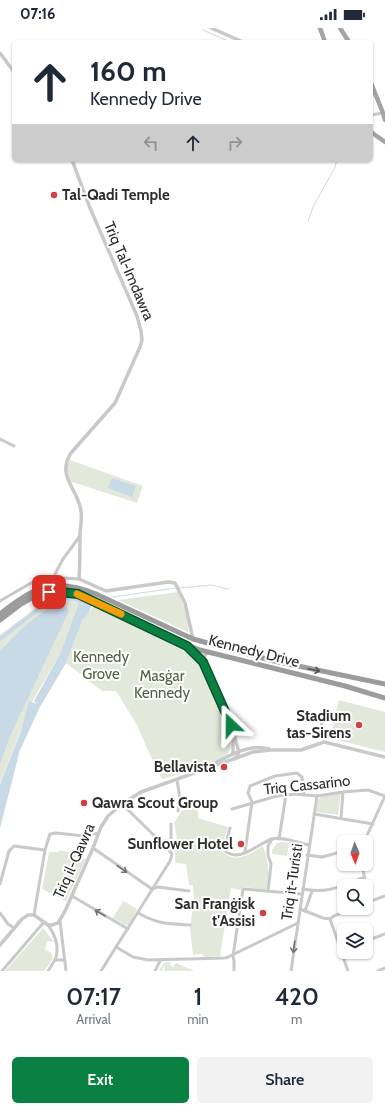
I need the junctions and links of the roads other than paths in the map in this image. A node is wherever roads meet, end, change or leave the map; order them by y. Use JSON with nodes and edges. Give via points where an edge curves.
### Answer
{"nodes":[{"id":1,"x":211,"y":28,"type":"edge"},
{"id":2,"x":320,"y":28,"type":"edge"},
{"id":3,"x":340,"y":28,"type":"edge"},
{"id":4,"x":238,"y":40,"type":"edge"},
{"id":5,"x":324,"y":40,"type":"edge"},
{"id":6,"x":348,"y":40,"type":"edge"},
{"id":7,"x":0,"y":53,"type":"edge"},
{"id":8,"x":12,"y":69,"type":"edge"},
{"id":9,"x":373,"y":88,"type":"edge"},
{"id":10,"x":383,"y":113,"type":"junction"},
{"id":11,"x":373,"y":115,"type":"edge"},
{"id":12,"x":385,"y":120,"type":"edge"},
{"id":13,"x":373,"y":133,"type":"edge"},
{"id":14,"x":385,"y":142,"type":"edge"},
{"id":15,"x":73,"y":162,"type":"edge"},
{"id":16,"x":0,"y":439,"type":"edge"},
{"id":17,"x":14,"y":446,"type":"dead end"},
{"id":18,"x":80,"y":535,"type":"junction"},
{"id":19,"x":53,"y":578,"type":"junction"},
{"id":20,"x":79,"y":579,"type":"junction"},
{"id":21,"x":0,"y":600,"type":"edge"},
{"id":22,"x":0,"y":614,"type":"edge"},
{"id":23,"x":0,"y":620,"type":"edge"},
{"id":24,"x":193,"y":639,"type":"junction"},
{"id":25,"x":187,"y":646,"type":"junction"},
{"id":26,"x":208,"y":652,"type":"junction"},
{"id":27,"x":203,"y":662,"type":"junction"},
{"id":28,"x":385,"y":684,"type":"edge"},
{"id":29,"x":385,"y":698,"type":"edge"},
{"id":30,"x":324,"y":715,"type":"dead end"},
{"id":31,"x":320,"y":730,"type":"dead end"},
{"id":32,"x":270,"y":750,"type":"junction"},
{"id":33,"x":236,"y":755,"type":"junction"},
{"id":34,"x":385,"y":757,"type":"edge"},
{"id":35,"x":177,"y":780,"type":"junction"},
{"id":36,"x":343,"y":792,"type":"junction"},
{"id":37,"x":286,"y":795,"type":"junction"},
{"id":38,"x":304,"y":795,"type":"junction"},
{"id":39,"x":317,"y":796,"type":"junction"},
{"id":40,"x":385,"y":796,"type":"edge"},
{"id":41,"x":252,"y":802,"type":"junction"},
{"id":42,"x":122,"y":804,"type":"junction"},
{"id":43,"x":232,"y":809,"type":"dead end"},
{"id":44,"x":178,"y":811,"type":"dead end"},
{"id":45,"x":314,"y":814,"type":"junction"},
{"id":46,"x":341,"y":818,"type":"junction"},
{"id":47,"x":171,"y":824,"type":"dead end"},
{"id":48,"x":373,"y":824,"type":"junction"},
{"id":49,"x":230,"y":828,"type":"dead end"},
{"id":50,"x":99,"y":833,"type":"junction"},
{"id":51,"x":368,"y":835,"type":"edge"},
{"id":52,"x":279,"y":839,"type":"junction"},
{"id":53,"x":272,"y":840,"type":"junction"},
{"id":54,"x":309,"y":845,"type":"junction"},
{"id":55,"x":166,"y":847,"type":"junction"},
{"id":56,"x":93,"y":848,"type":"junction"},
{"id":57,"x":45,"y":850,"type":"junction"},
{"id":58,"x":245,"y":852,"type":"junction"},
{"id":59,"x":337,"y":853,"type":"edge"},
{"id":60,"x":307,"y":855,"type":"junction"},
{"id":61,"x":364,"y":871,"type":"edge"},
{"id":62,"x":365,"y":878,"type":"joint"},
{"id":63,"x":0,"y":884,"type":"edge"},
{"id":64,"x":152,"y":889,"type":"junction"},
{"id":65,"x":302,"y":889,"type":"junction"},
{"id":66,"x":189,"y":891,"type":"dead end"},
{"id":67,"x":268,"y":891,"type":"junction"},
{"id":68,"x":312,"y":891,"type":"junction"},
{"id":69,"x":302,"y":894,"type":"junction"},
{"id":70,"x":72,"y":896,"type":"junction"},
{"id":71,"x":385,"y":896,"type":"edge"},
{"id":72,"x":373,"y":901,"type":"edge"},
{"id":73,"x":300,"y":909,"type":"junction"},
{"id":74,"x":305,"y":911,"type":"junction"},
{"id":75,"x":0,"y":913,"type":"edge"},
{"id":76,"x":138,"y":914,"type":"junction"},
{"id":77,"x":34,"y":915,"type":"junction"},
{"id":78,"x":337,"y":915,"type":"edge"},
{"id":79,"x":330,"y":919,"type":"junction"},
{"id":80,"x":60,"y":921,"type":"junction"},
{"id":81,"x":44,"y":922,"type":"junction"},
{"id":82,"x":298,"y":923,"type":"junction"},
{"id":83,"x":48,"y":924,"type":"junction"},
{"id":84,"x":190,"y":925,"type":"dead end"},
{"id":85,"x":14,"y":928,"type":"junction"},
{"id":86,"x":128,"y":929,"type":"junction"},
{"id":87,"x":385,"y":934,"type":"edge"},
{"id":88,"x":337,"y":936,"type":"edge"},
{"id":89,"x":373,"y":938,"type":"edge"},
{"id":90,"x":0,"y":945,"type":"edge"},
{"id":91,"x":116,"y":947,"type":"junction"},
{"id":92,"x":232,"y":956,"type":"junction"},
{"id":93,"x":345,"y":959,"type":"edge"},
{"id":94,"x":56,"y":960,"type":"junction"},
{"id":95,"x":65,"y":960,"type":"junction"},
{"id":96,"x":160,"y":960,"type":"junction"},
{"id":97,"x":385,"y":968,"type":"edge"},
{"id":98,"x":2,"y":971,"type":"edge"},
{"id":99,"x":48,"y":971,"type":"edge"},
{"id":100,"x":66,"y":971,"type":"edge"},
{"id":101,"x":101,"y":971,"type":"edge"},
{"id":102,"x":155,"y":971,"type":"edge"},
{"id":103,"x":234,"y":971,"type":"edge"},
{"id":104,"x":291,"y":971,"type":"edge"},
{"id":105,"x":348,"y":971,"type":"edge"},
{"id":106,"x":378,"y":971,"type":"edge"}],
"edges":[{"from":1,"to":4,"type":"street"},
{"from":2,"to":5,"type":"main road"},
{"from":3,"to":6,"type":"main road"},
{"from":7,"to":8,"type":"street"},
{"from":9,"to":10,"type":"main road"},
{"from":10,"to":11,"type":"street"},
{"from":10,"to":12,"type":"main road"},
{"from":13,"to":14,"type":"main road"},
{"from":15,"to":18,"type":"street","name":"Triq Tal-Imdawra","via":[[136,316],[142,340],[115,403],[66,460],[67,478],[81,511]]},
{"from":16,"to":17,"type":"street"},
{"from":18,"to":19,"type":"street"},
{"from":18,"to":20,"type":"street","name":"Triq Tal-Imdawra"},
{"from":19,"to":20,"type":"street"},
{"from":19,"to":21,"type":"street","via":[[31,583]]},
{"from":20,"to":24,"type":"street","via":[[106,591],[176,583],[185,604]]},
{"from":22,"to":24,"type":"highway","name":"Kennedy Drive","via":[[25,594],[42,588],[67,585],[82,589]]},
{"from":23,"to":25,"type":"highway","name":"Kennedy Drive","via":[[37,595],[49,592],[78,594]]},
{"from":24,"to":28,"type":"highway","name":"Kennedy Drive","one_way":true,"via":[[274,661]]},
{"from":25,"to":26,"type":"highway","name":"Kennedy Drive"},
{"from":25,"to":27,"type":"street"},
{"from":26,"to":27,"type":"street"},
{"from":26,"to":29,"type":"highway","name":"Kennedy Drive"},
{"from":27,"to":33,"type":"street","via":[[231,725]]},
{"from":30,"to":31,"type":"street"},
{"from":32,"to":33,"type":"street"},
{"from":32,"to":33,"type":"street","via":[[254,747]]},
{"from":32,"to":34,"type":"street","via":[[301,750],[324,742]]},
{"from":33,"to":35,"type":"street","name":"Triq il-Qawra"},
{"from":35,"to":42,"type":"street","name":"Triq il-Qawra","via":[[141,792]]},
{"from":35,"to":44,"type":"street","via":[[180,799]]},
{"from":36,"to":39,"type":"street","name":"Triq Cassarino"},
{"from":36,"to":40,"type":"street","name":"Triq Cassarino","via":[[368,790]]},
{"from":36,"to":46,"type":"street"},
{"from":37,"to":38,"type":"street","name":"Triq Cassarino"},
{"from":37,"to":41,"type":"street","name":"Triq Cassarino"},
{"from":37,"to":52,"type":"street"},
{"from":38,"to":39,"type":"street","name":"Triq Cassarino"},
{"from":38,"to":41,"type":"street","via":[[302,777],[297,773],[280,775],[250,786],[248,793]]},
{"from":39,"to":45,"type":"street","name":"Triq it-Turisti"},
{"from":40,"to":48,"type":"street"},
{"from":41,"to":43,"type":"street","name":"Triq Cassarino"},
{"from":41,"to":58,"type":"street"},
{"from":42,"to":50,"type":"street","name":"Triq il-Qawra","via":[[108,816]]},
{"from":42,"to":55,"type":"street"},
{"from":45,"to":46,"type":"street"},
{"from":45,"to":54,"type":"street","name":"Triq it-Turisti"},
{"from":46,"to":48,"type":"street"},
{"from":47,"to":55,"type":"street","via":[[171,839]]},
{"from":48,"to":51,"type":"street"},
{"from":49,"to":58,"type":"street","via":[[224,850],[228,854],[240,855]]},
{"from":50,"to":56,"type":"street","name":"Triq il-Qawra"},
{"from":50,"to":57,"type":"street","via":[[84,836],[50,834]]},
{"from":52,"to":53,"type":"street"},
{"from":52,"to":54,"type":"street"},
{"from":53,"to":58,"type":"street"},
{"from":53,"to":67,"type":"street","via":[[268,846],[271,864]]},
{"from":54,"to":60,"type":"street","name":"Triq it-Turisti"},
{"from":55,"to":64,"type":"street","via":[[172,854],[170,861]]},
{"from":56,"to":64,"type":"street","one_way":true},
{"from":56,"to":70,"type":"street","name":"Triq il-Qawra"},
{"from":57,"to":63,"type":"street","via":[[14,846],[9,851]]},
{"from":57,"to":77,"type":"street"},
{"from":59,"to":60,"type":"street","via":[[322,857]]},
{"from":60,"to":65,"type":"street","name":"Triq it-Turisti"},
{"from":61,"to":62,"type":"street"},
{"from":62,"to":68,"type":"street","via":[[327,891]]},
{"from":64,"to":66,"type":"street","via":[[158,887]]},
{"from":64,"to":76,"type":"street"},
{"from":65,"to":68,"type":"street"},
{"from":65,"to":69,"type":"street","name":"Triq it-Turisti"},
{"from":67,"to":69,"type":"street"},
{"from":67,"to":92,"type":"street","via":[[243,889]]},
{"from":68,"to":74,"type":"street","name":"Triq it-Turisti"},
{"from":69,"to":73,"type":"street","name":"Triq it-Turisti"},
{"from":70,"to":80,"type":"street","name":"Triq il-Qawra"},
{"from":86,"to":70,"type":"street","one_way":true},
{"from":71,"to":72,"type":"street"},
{"from":73,"to":74,"type":"street"},
{"from":73,"to":82,"type":"street","name":"Triq it-Turisti"},
{"from":74,"to":79,"type":"street"},
{"from":75,"to":85,"type":"street"},
{"from":76,"to":84,"type":"street","via":[[161,924]]},
{"from":76,"to":86,"type":"street"},
{"from":77,"to":81,"type":"street"},
{"from":77,"to":85,"type":"street","via":[[28,915]]},
{"from":78,"to":79,"type":"street"},
{"from":79,"to":88,"type":"street"},
{"from":80,"to":83,"type":"street","name":"Triq il-Qawra"},
{"from":80,"to":95,"type":"street"},
{"from":81,"to":83,"type":"street"},
{"from":81,"to":98,"type":"street"},
{"from":82,"to":92,"type":"street"},
{"from":82,"to":104,"type":"street","name":"Triq it-Turisti","one_way":true},
{"from":83,"to":94,"type":"street","via":[[57,942]]},
{"from":85,"to":90,"type":"street"},
{"from":86,"to":91,"type":"street"},
{"from":87,"to":89,"type":"street"},
{"from":91,"to":96,"type":"street","via":[[133,956]]},
{"from":91,"to":101,"type":"street"},
{"from":92,"to":96,"type":"street"},
{"from":92,"to":103,"type":"street"},
{"from":93,"to":105,"type":"street"},
{"from":94,"to":95,"type":"street"},
{"from":94,"to":99,"type":"street"},
{"from":95,"to":100,"type":"street"},
{"from":96,"to":102,"type":"street"},
{"from":97,"to":106,"type":"street"}]}
